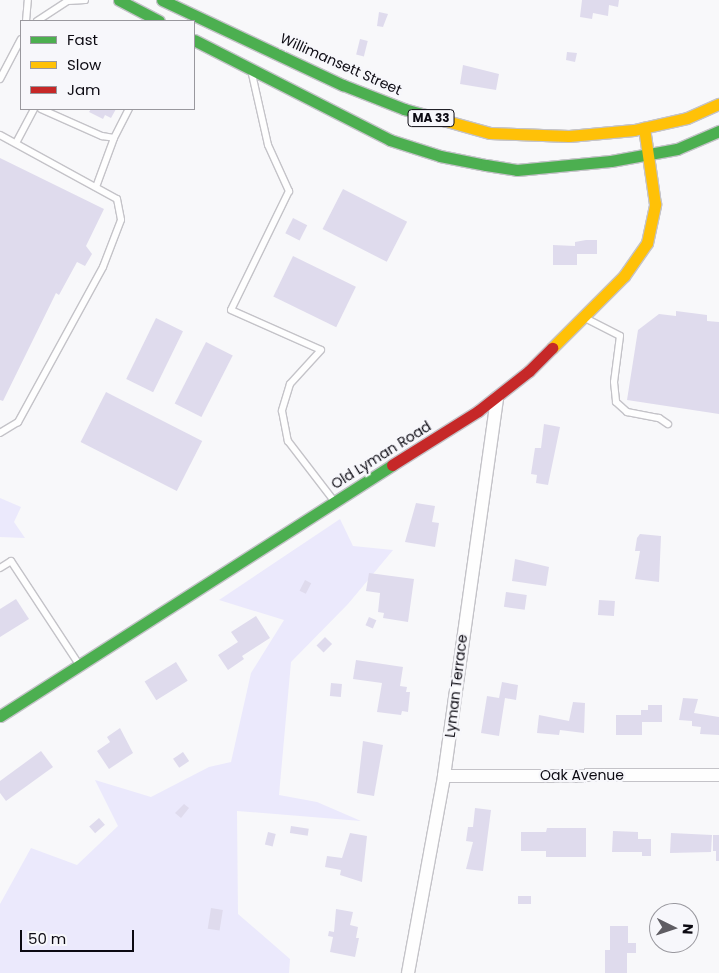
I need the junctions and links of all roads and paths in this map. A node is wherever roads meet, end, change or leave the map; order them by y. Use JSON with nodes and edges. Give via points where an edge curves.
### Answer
{"nodes":[{"id":1,"x":28,"y":0,"type":"edge"},
{"id":2,"x":85,"y":0,"type":"edge"},
{"id":3,"x":119,"y":0,"type":"edge"},
{"id":4,"x":162,"y":0,"type":"edge"},
{"id":5,"x":26,"y":20,"type":"edge"},
{"id":6,"x":39,"y":20,"type":"edge"},
{"id":7,"x":157,"y":20,"type":"edge"},
{"id":8,"x":20,"y":41,"type":"edge"},
{"id":9,"x":195,"y":41,"type":"edge"},
{"id":10,"x":250,"y":70,"type":"junction"},
{"id":11,"x":0,"y":79,"type":"edge"},
{"id":12,"x":719,"y":104,"type":"edge"},
{"id":13,"x":33,"y":110,"type":"edge"},
{"id":14,"x":43,"y":110,"type":"edge"},
{"id":15,"x":128,"y":110,"type":"edge"},
{"id":16,"x":644,"y":128,"type":"junction"},
{"id":17,"x":719,"y":131,"type":"edge"},
{"id":18,"x":0,"y":135,"type":"edge"},
{"id":19,"x":114,"y":138,"type":"junction"},
{"id":20,"x":16,"y":143,"type":"junction"},
{"id":21,"x":649,"y":156,"type":"junction"},
{"id":22,"x":96,"y":187,"type":"junction"},
{"id":23,"x":584,"y":318,"type":"junction"},
{"id":24,"x":497,"y":398,"type":"junction"},
{"id":25,"x":668,"y":424,"type":"dead end"},
{"id":26,"x":0,"y":434,"type":"edge"},
{"id":27,"x":335,"y":502,"type":"junction"},
{"id":28,"x":0,"y":568,"type":"edge"},
{"id":29,"x":79,"y":664,"type":"junction"},
{"id":30,"x":0,"y":716,"type":"edge"},
{"id":31,"x":719,"y":775,"type":"edge"},
{"id":32,"x":444,"y":776,"type":"junction"},
{"id":33,"x":408,"y":973,"type":"edge"}],
"edges":[{"from":1,"to":5,"type":"lane"},
{"from":2,"to":6,"type":"lane","via":[[68,2]]},
{"from":3,"to":7,"type":"main road"},
{"from":4,"to":16,"type":"main road","name":"Willimansett Street","number":"MA 33","via":[[343,85],[440,121],[490,133],[540,136]]},
{"from":8,"to":11,"type":"lane"},
{"from":9,"to":10,"type":"main road","number":"MA 33"},
{"from":10,"to":21,"type":"main road","number":"MA 33","via":[[390,140],[440,156],[517,170]]},
{"from":10,"to":27,"type":"lane","via":[[268,145],[289,191],[231,310],[321,350],[290,384],[282,411],[288,441]]},
{"from":12,"to":16,"type":"main road","name":"Willimansett Street","number":"MA 33","via":[[687,118]]},
{"from":13,"to":20,"type":"lane"},
{"from":14,"to":19,"type":"lane","via":[[102,136]]},
{"from":15,"to":19,"type":"lane"},
{"from":16,"to":21,"type":"main road","name":"Old Lyman Road"},
{"from":17,"to":21,"type":"main road","number":"MA 33","via":[[677,150]]},
{"from":18,"to":20,"type":"lane"},
{"from":19,"to":22,"type":"lane"},
{"from":20,"to":22,"type":"lane"},
{"from":21,"to":23,"type":"main road","name":"Old Lyman Road","via":[[655,204],[652,232],[624,276]]},
{"from":22,"to":26,"type":"lane","via":[[117,199],[121,220],[103,267],[18,422]]},
{"from":23,"to":24,"type":"main road","name":"Old Lyman Road"},
{"from":23,"to":25,"type":"lane","via":[[620,336],[614,382],[616,402],[627,412],[659,418]]},
{"from":24,"to":27,"type":"main road","name":"Old Lyman Road"},
{"from":24,"to":32,"type":"street","name":"Lyman Terrace"},
{"from":27,"to":29,"type":"main road","name":"Old Lyman Road"},
{"from":28,"to":29,"type":"lane","via":[[11,561]]},
{"from":29,"to":30,"type":"main road","name":"Old Lyman Road"},
{"from":31,"to":32,"type":"street","name":"Oak Avenue"},
{"from":32,"to":33,"type":"street","name":"Lyman Terrace"}]}
